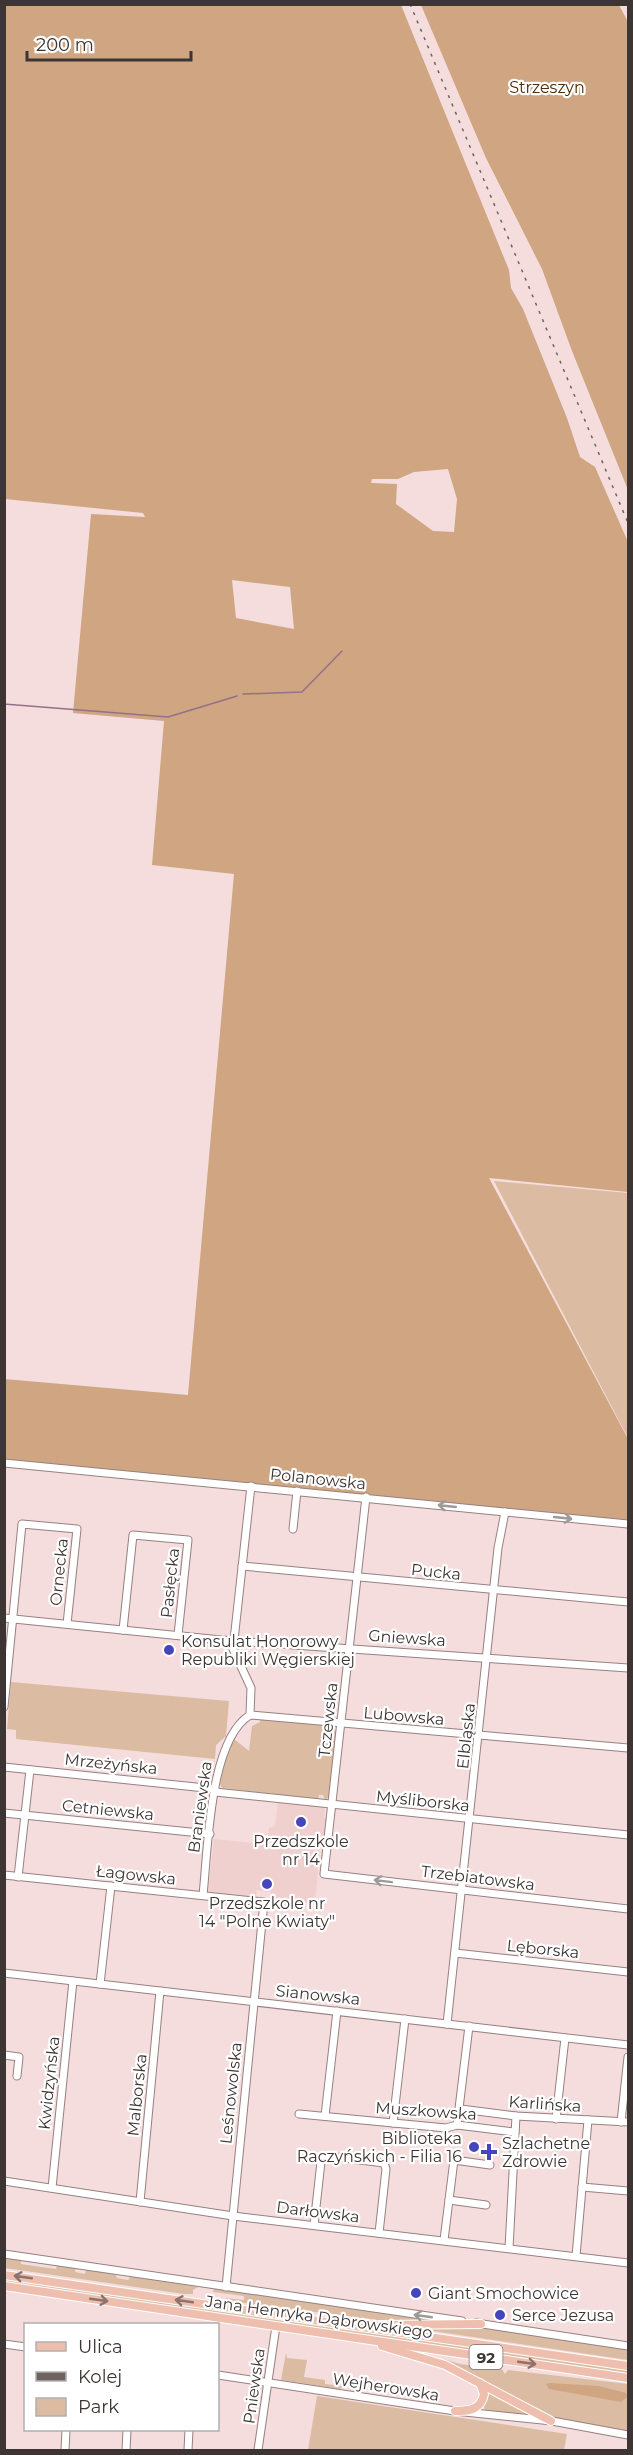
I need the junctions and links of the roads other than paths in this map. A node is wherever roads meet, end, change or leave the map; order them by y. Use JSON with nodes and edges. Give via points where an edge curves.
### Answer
{"nodes":[{"id":1,"x":4,"y":1463,"type":"edge"},
{"id":2,"x":251,"y":1486,"type":"junction"},
{"id":3,"x":297,"y":1491,"type":"junction"},
{"id":4,"x":366,"y":1497,"type":"junction"},
{"id":5,"x":505,"y":1512,"type":"junction"},
{"id":6,"x":628,"y":1524,"type":"edge"},
{"id":7,"x":293,"y":1529,"type":"dead end"},
{"id":8,"x":242,"y":1566,"type":"junction"},
{"id":9,"x":357,"y":1577,"type":"junction"},
{"id":10,"x":495,"y":1591,"type":"junction"},
{"id":11,"x":628,"y":1602,"type":"edge"},
{"id":12,"x":8,"y":1619,"type":"edge"},
{"id":13,"x":68,"y":1624,"type":"junction"},
{"id":14,"x":123,"y":1630,"type":"junction"},
{"id":15,"x":178,"y":1635,"type":"junction"},
{"id":16,"x":233,"y":1640,"type":"junction"},
{"id":17,"x":349,"y":1647,"type":"junction"},
{"id":18,"x":487,"y":1657,"type":"junction"},
{"id":19,"x":628,"y":1668,"type":"edge"},
{"id":20,"x":4,"y":1707,"type":"edge"},
{"id":21,"x":250,"y":1715,"type":"junction"},
{"id":22,"x":341,"y":1724,"type":"junction"},
{"id":23,"x":480,"y":1736,"type":"junction"},
{"id":24,"x":628,"y":1749,"type":"edge"},
{"id":25,"x":4,"y":1767,"type":"edge"},
{"id":26,"x":30,"y":1770,"type":"junction"},
{"id":27,"x":215,"y":1790,"type":"junction"},
{"id":28,"x":332,"y":1805,"type":"junction"},
{"id":29,"x":4,"y":1812,"type":"edge"},
{"id":30,"x":25,"y":1814,"type":"junction"},
{"id":31,"x":470,"y":1820,"type":"junction"},
{"id":32,"x":210,"y":1834,"type":"junction"},
{"id":33,"x":628,"y":1835,"type":"edge"},
{"id":34,"x":324,"y":1874,"type":"joint"},
{"id":35,"x":4,"y":1875,"type":"edge"},
{"id":36,"x":18,"y":1877,"type":"junction"},
{"id":37,"x":111,"y":1886,"type":"junction"},
{"id":38,"x":462,"y":1891,"type":"junction"},
{"id":39,"x":203,"y":1895,"type":"junction"},
{"id":40,"x":264,"y":1902,"type":"joint"},
{"id":41,"x":628,"y":1909,"type":"edge"},
{"id":42,"x":455,"y":1953,"type":"junction"},
{"id":43,"x":628,"y":1972,"type":"edge"},
{"id":44,"x":4,"y":1973,"type":"edge"},
{"id":45,"x":73,"y":1981,"type":"junction"},
{"id":46,"x":100,"y":1984,"type":"junction"},
{"id":47,"x":160,"y":1991,"type":"junction"},
{"id":48,"x":254,"y":2002,"type":"junction"},
{"id":49,"x":337,"y":2011,"type":"junction"},
{"id":50,"x":405,"y":2019,"type":"junction"},
{"id":51,"x":447,"y":2024,"type":"junction"},
{"id":52,"x":469,"y":2026,"type":"junction"},
{"id":53,"x":564,"y":2038,"type":"junction"},
{"id":54,"x":628,"y":2045,"type":"edge"},
{"id":55,"x":4,"y":2055,"type":"edge"},
{"id":56,"x":628,"y":2056,"type":"edge"},
{"id":57,"x":17,"y":2076,"type":"dead end"},
{"id":58,"x":461,"y":2109,"type":"junction"},
{"id":59,"x":299,"y":2114,"type":"dead end"},
{"id":60,"x":325,"y":2116,"type":"junction"},
{"id":61,"x":516,"y":2116,"type":"junction"},
{"id":62,"x":556,"y":2119,"type":"junction"},
{"id":63,"x":588,"y":2120,"type":"junction"},
{"id":64,"x":625,"y":2122,"type":"edge"},
{"id":65,"x":393,"y":2123,"type":"junction"},
{"id":66,"x":457,"y":2125,"type":"junction"},
{"id":67,"x":514,"y":2132,"type":"junction"},
{"id":68,"x":490,"y":2165,"type":"dead end"},
{"id":69,"x":4,"y":2181,"type":"edge"},
{"id":70,"x":582,"y":2187,"type":"junction"},
{"id":71,"x":52,"y":2188,"type":"junction"},
{"id":72,"x":628,"y":2191,"type":"edge"},
{"id":73,"x":449,"y":2200,"type":"junction"},
{"id":74,"x":140,"y":2202,"type":"junction"},
{"id":75,"x":486,"y":2205,"type":"dead end"},
{"id":76,"x":233,"y":2216,"type":"junction"},
{"id":77,"x":314,"y":2225,"type":"junction"},
{"id":78,"x":379,"y":2233,"type":"junction"},
{"id":79,"x":444,"y":2240,"type":"junction"},
{"id":80,"x":509,"y":2248,"type":"junction"},
{"id":81,"x":4,"y":2254,"type":"edge"},
{"id":82,"x":576,"y":2256,"type":"junction"},
{"id":83,"x":628,"y":2263,"type":"edge"},
{"id":84,"x":4,"y":2274,"type":"edge"},
{"id":85,"x":4,"y":2286,"type":"edge"},
{"id":86,"x":226,"y":2287,"type":"junction"},
{"id":87,"x":481,"y":2324,"type":"junction"},
{"id":88,"x":346,"y":2325,"type":"junction"},
{"id":89,"x":276,"y":2326,"type":"junction"},
{"id":90,"x":344,"y":2336,"type":"junction"},
{"id":91,"x":4,"y":2344,"type":"edge"},
{"id":92,"x":628,"y":2346,"type":"edge"},
{"id":93,"x":24,"y":2347,"type":"edge"},
{"id":94,"x":628,"y":2366,"type":"edge"},
{"id":95,"x":219,"y":2375,"type":"edge"},
{"id":96,"x":628,"y":2378,"type":"edge"},
{"id":97,"x":268,"y":2382,"type":"junction"},
{"id":98,"x":479,"y":2383,"type":"junction"},
{"id":99,"x":455,"y":2411,"type":"junction"},
{"id":100,"x":551,"y":2421,"type":"junction"},
{"id":101,"x":66,"y":2431,"type":"edge"},
{"id":102,"x":127,"y":2431,"type":"edge"},
{"id":103,"x":189,"y":2431,"type":"edge"},
{"id":104,"x":628,"y":2435,"type":"edge"},
{"id":105,"x":65,"y":2451,"type":"edge"},
{"id":106,"x":126,"y":2451,"type":"edge"},
{"id":107,"x":188,"y":2451,"type":"edge"},
{"id":108,"x":258,"y":2451,"type":"edge"}],
"edges":[{"from":1,"to":2,"type":"street","name":"Polanowska"},
{"from":2,"to":3,"type":"street","name":"Polanowska"},
{"from":2,"to":8,"type":"street"},
{"from":3,"to":4,"type":"street","name":"Polanowska"},
{"from":3,"to":7,"type":"street"},
{"from":5,"to":4,"type":"street","name":"Polanowska","one_way":true},
{"from":4,"to":9,"type":"street","name":"Tczewska"},
{"from":5,"to":6,"type":"street","name":"Polanowska","one_way":true},
{"from":5,"to":10,"type":"street","name":"Elbląska"},
{"from":8,"to":9,"type":"street","name":"Pucka"},
{"from":8,"to":16,"type":"street"},
{"from":9,"to":10,"type":"street","name":"Pucka"},
{"from":9,"to":17,"type":"street","name":"Tczewska"},
{"from":10,"to":11,"type":"street","name":"Pucka"},
{"from":10,"to":18,"type":"street","name":"Elbląska"},
{"from":12,"to":13,"type":"street","name":"Gniewska"},
{"from":12,"to":13,"type":"street","name":"Ornecka","via":[[22,1524],[77,1529]]},
{"from":12,"to":20,"type":"street"},
{"from":13,"to":14,"type":"street","name":"Gniewska"},
{"from":14,"to":15,"type":"street","name":"Gniewska"},
{"from":14,"to":15,"type":"street","name":"Pasłęcka","via":[[133,1535],[188,1540]]},
{"from":15,"to":16,"type":"street","name":"Gniewska"},
{"from":16,"to":17,"type":"street","name":"Gniewska"},
{"from":16,"to":21,"type":"street","via":[[233,1649],[251,1688]]},
{"from":17,"to":18,"type":"street","name":"Gniewska"},
{"from":17,"to":22,"type":"street","name":"Tczewska"},
{"from":18,"to":19,"type":"street","name":"Gniewska"},
{"from":18,"to":23,"type":"street","name":"Elbląska"},
{"from":21,"to":22,"type":"street","name":"Lubowska"},
{"from":21,"to":27,"type":"street","name":"Braniewska","via":[[237,1726],[225,1746]]},
{"from":22,"to":23,"type":"street","name":"Lubowska"},
{"from":22,"to":28,"type":"street","name":"Tczewska"},
{"from":23,"to":24,"type":"street","name":"Lubowska"},
{"from":23,"to":31,"type":"street","name":"Elbląska"},
{"from":25,"to":26,"type":"street","name":"Mrzeżyńska"},
{"from":26,"to":27,"type":"street","name":"Mrzeżyńska"},
{"from":26,"to":30,"type":"street"},
{"from":27,"to":28,"type":"street","name":"Myśliborska"},
{"from":27,"to":32,"type":"street","name":"Braniewska"},
{"from":28,"to":31,"type":"street","name":"Myśliborska"},
{"from":28,"to":34,"type":"street","name":"Tczewska"},
{"from":29,"to":30,"type":"street","name":"Cetniewska"},
{"from":30,"to":32,"type":"street","name":"Cetniewska"},
{"from":30,"to":36,"type":"street"},
{"from":31,"to":33,"type":"street","name":"Myśliborska"},
{"from":31,"to":38,"type":"street","name":"Elbląska"},
{"from":32,"to":39,"type":"street","name":"Braniewska"},
{"from":38,"to":34,"type":"street","name":"Trzebiatowska","one_way":true},
{"from":35,"to":36,"type":"street","name":"Łagowska"},
{"from":36,"to":37,"type":"street","name":"Łagowska"},
{"from":37,"to":39,"type":"street","name":"Łagowska"},
{"from":37,"to":46,"type":"street"},
{"from":38,"to":41,"type":"street","name":"Trzebiatowska"},
{"from":38,"to":42,"type":"street","name":"Elbląska"},
{"from":39,"to":40,"type":"street","name":"Łagowska"},
{"from":40,"to":48,"type":"street","name":"Leśnowolska"},
{"from":42,"to":43,"type":"street","name":"Lęborska"},
{"from":42,"to":51,"type":"street","name":"Elbląska"},
{"from":44,"to":45,"type":"street","name":"Sianowska"},
{"from":45,"to":46,"type":"street","name":"Sianowska"},
{"from":45,"to":71,"type":"street","name":"Kwidzyńska"},
{"from":46,"to":47,"type":"street","name":"Sianowska"},
{"from":47,"to":48,"type":"street","name":"Sianowska"},
{"from":47,"to":74,"type":"street","name":"Malborska"},
{"from":48,"to":49,"type":"street","name":"Sianowska"},
{"from":48,"to":76,"type":"street","name":"Leśnowolska"},
{"from":49,"to":50,"type":"street","name":"Sianowska"},
{"from":49,"to":60,"type":"street"},
{"from":50,"to":51,"type":"street","name":"Sianowska"},
{"from":50,"to":65,"type":"street"},
{"from":51,"to":52,"type":"street","name":"Sianowska"},
{"from":52,"to":53,"type":"street","name":"Sianowska"},
{"from":52,"to":58,"type":"street"},
{"from":53,"to":54,"type":"street","name":"Sianowska"},
{"from":53,"to":62,"type":"street"},
{"from":55,"to":57,"type":"street","via":[[19,2057]]},
{"from":56,"to":64,"type":"street"},
{"from":58,"to":61,"type":"street","name":"Karlińska"},
{"from":58,"to":66,"type":"street"},
{"from":59,"to":60,"type":"street","name":"Muszkowska"},
{"from":60,"to":65,"type":"street","name":"Muszkowska"},
{"from":61,"to":62,"type":"street","name":"Karlińska"},
{"from":61,"to":67,"type":"street"},
{"from":62,"to":63,"type":"street","name":"Karlińska"},
{"from":63,"to":64,"type":"street","name":"Karlińska"},
{"from":63,"to":70,"type":"street"},
{"from":65,"to":66,"type":"street","name":"Muszkowska","via":[[446,2128]]},
{"from":66,"to":67,"type":"street","name":"Muszkowska"},
{"from":67,"to":80,"type":"street"},
{"from":68,"to":73,"type":"street","via":[[454,2160]]},
{"from":69,"to":71,"type":"street","name":"Darłowska"},
{"from":70,"to":72,"type":"street"},
{"from":70,"to":82,"type":"street"},
{"from":71,"to":74,"type":"street","name":"Darłowska"},
{"from":73,"to":75,"type":"street"},
{"from":73,"to":79,"type":"street"},
{"from":74,"to":76,"type":"street","name":"Darłowska"},
{"from":76,"to":77,"type":"street","name":"Darłowska"},
{"from":76,"to":86,"type":"street","name":"Leśnowolska"},
{"from":77,"to":78,"type":"street","name":"Darłowska"},
{"from":77,"to":78,"type":"street","via":[[321,2162],[328,2156],[384,2163]]},
{"from":78,"to":79,"type":"street","name":"Darłowska"},
{"from":79,"to":80,"type":"street","name":"Darłowska"},
{"from":80,"to":82,"type":"street","name":"Darłowska"},
{"from":81,"to":86,"type":"street","name":"Jana Henryka Dąbrowskiego"},
{"from":82,"to":83,"type":"street","name":"Darłowska"},
{"from":88,"to":84,"type":"main road","name":"Jana Henryka Dąbrowskiego","number":"92","one_way":true},
{"from":85,"to":89,"type":"main road","name":"Jana Henryka Dąbrowskiego","number":"92","one_way":true},
{"from":87,"to":86,"type":"street","name":"Jana Henryka Dąbrowskiego","one_way":true},
{"from":87,"to":88,"type":"main road"},
{"from":87,"to":92,"type":"street","name":"Jana Henryka Dąbrowskiego"},
{"from":88,"to":94,"type":"main road","name":"Jana Henryka Dąbrowskiego","number":"92"},
{"from":89,"to":90,"type":"main road","name":"Jana Henryka Dąbrowskiego","number":"92"},
{"from":89,"to":97,"type":"street","name":"Pniewska"},
{"from":90,"to":96,"type":"main road","name":"Jana Henryka Dąbrowskiego","number":"92","one_way":true},
{"from":90,"to":98,"type":"main road","via":[[427,2359]]},
{"from":91,"to":93,"type":"street"},
{"from":95,"to":97,"type":"street","name":"Wejherowska"},
{"from":97,"to":99,"type":"street","name":"Wejherowska"},
{"from":97,"to":108,"type":"street","name":"Pniewska"},
{"from":98,"to":99,"type":"main road","via":[[484,2394],[480,2404],[472,2410]]},
{"from":98,"to":100,"type":"main road"},
{"from":99,"to":100,"type":"street","name":"Wejherowska"},
{"from":100,"to":104,"type":"street","name":"Wejherowska"},
{"from":101,"to":105,"type":"street"},
{"from":102,"to":106,"type":"street"},
{"from":103,"to":107,"type":"street"}]}
